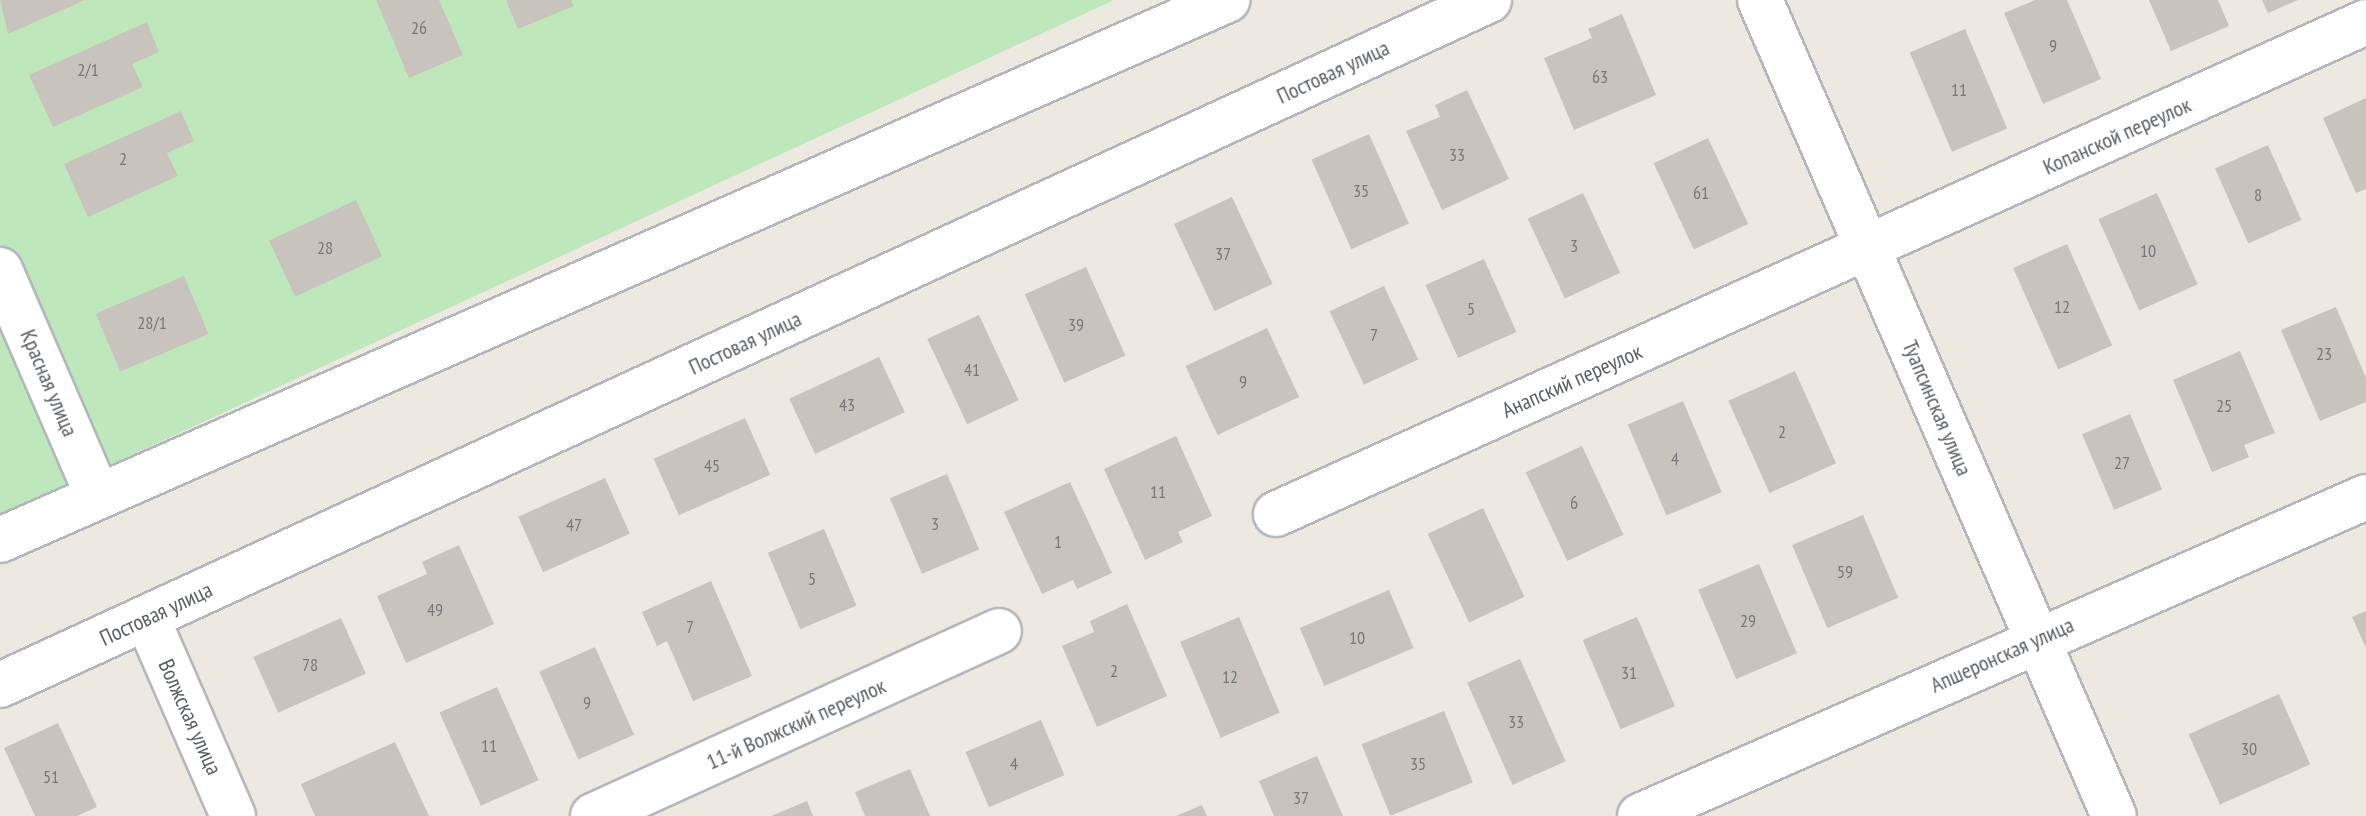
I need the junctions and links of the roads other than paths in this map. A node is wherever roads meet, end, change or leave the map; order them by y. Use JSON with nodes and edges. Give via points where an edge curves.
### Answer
{"nodes":[{"id":1,"x":1227,"y":0,"type":"edge"},
{"id":2,"x":1489,"y":0,"type":"edge"},
{"id":3,"x":1760,"y":0,"type":"edge"},
{"id":4,"x":2366,"y":22,"type":"edge"},
{"id":5,"x":1869,"y":249,"type":"junction"},
{"id":6,"x":0,"y":270,"type":"edge"},
{"id":7,"x":98,"y":496,"type":"junction"},
{"id":8,"x":2366,"y":497,"type":"edge"},
{"id":9,"x":1276,"y":514,"type":"dead end"},
{"id":10,"x":0,"y":540,"type":"edge"},
{"id":11,"x":147,"y":618,"type":"junction"},
{"id":12,"x":999,"y":631,"type":"dead end"},
{"id":13,"x":2036,"y":640,"type":"junction"},
{"id":14,"x":0,"y":685,"type":"edge"},
{"id":15,"x":233,"y":816,"type":"edge"},
{"id":16,"x":593,"y":816,"type":"edge"},
{"id":17,"x":1640,"y":816,"type":"edge"},
{"id":18,"x":2114,"y":816,"type":"edge"}],
"edges":[{"from":1,"to":7,"type":"street"},
{"from":2,"to":11,"type":"street","name":"Постовая улица"},
{"from":3,"to":5,"type":"street","name":"Туапсинская улица"},
{"from":4,"to":5,"type":"street","name":"Копанской переулок"},
{"from":5,"to":9,"type":"street","name":"Анапский переулок"},
{"from":5,"to":13,"type":"street","name":"Туапсинская улица"},
{"from":6,"to":7,"type":"street","name":"Красная улица"},
{"from":7,"to":10,"type":"street"},
{"from":8,"to":13,"type":"street","name":"Апшеронская улица"},
{"from":11,"to":14,"type":"street","name":"Постовая улица"},
{"from":11,"to":15,"type":"street","name":"Волжская улица"},
{"from":12,"to":16,"type":"street","name":"11-й Волжский переулок"},
{"from":13,"to":17,"type":"street","name":"Апшеронская улица"},
{"from":13,"to":18,"type":"street","name":"Туапсинская улица"}]}
